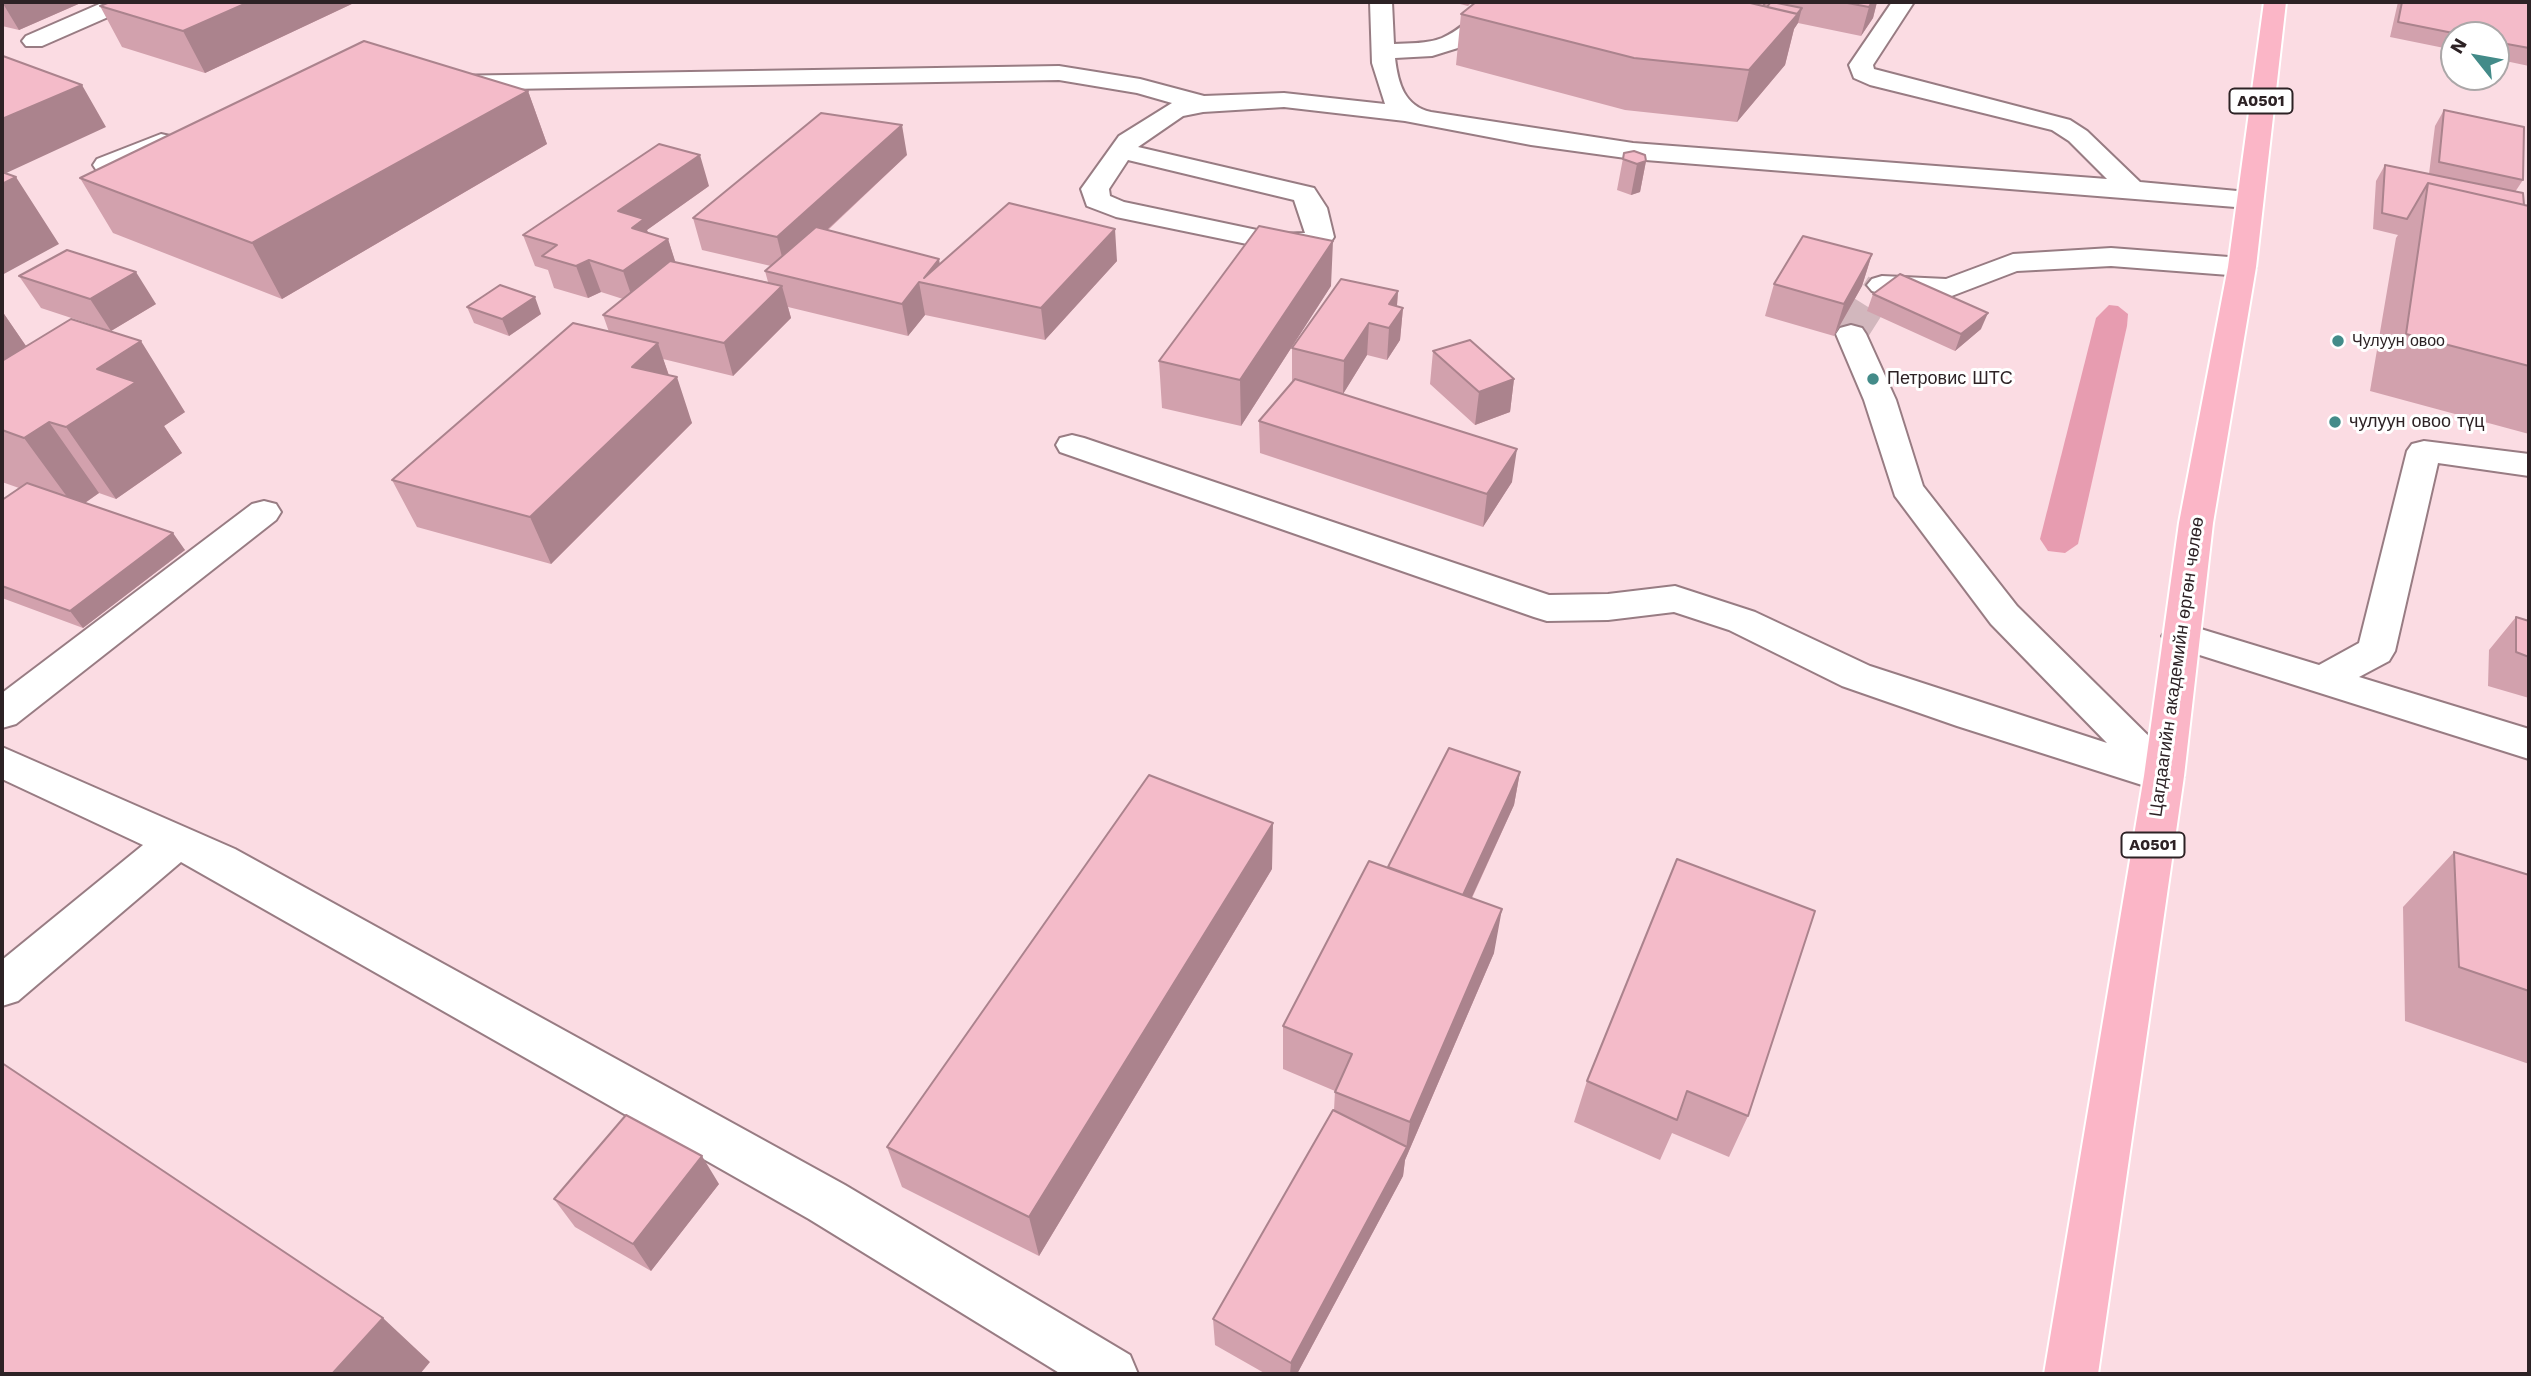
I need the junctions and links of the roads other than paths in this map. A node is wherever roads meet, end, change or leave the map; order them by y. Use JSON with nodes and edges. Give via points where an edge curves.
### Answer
{"nodes":[{"id":1,"x":123,"y":2,"type":"edge"},
{"id":2,"x":1381,"y":2,"type":"edge"},
{"id":3,"x":1507,"y":2,"type":"edge"},
{"id":4,"x":1903,"y":2,"type":"edge"},
{"id":5,"x":2275,"y":2,"type":"edge"},
{"id":6,"x":34,"y":41,"type":"dead end"},
{"id":7,"x":1383,"y":52,"type":"junction"},
{"id":8,"x":421,"y":83,"type":"edge"},
{"id":9,"x":1202,"y":104,"type":"junction"},
{"id":10,"x":1408,"y":114,"type":"junction"},
{"id":11,"x":181,"y":134,"type":"edge"},
{"id":12,"x":1122,"y":151,"type":"junction"},
{"id":13,"x":106,"y":166,"type":"edge"},
{"id":14,"x":2130,"y":187,"type":"junction"},
{"id":15,"x":2248,"y":201,"type":"junction"},
{"id":16,"x":2242,"y":267,"type":"junction"},
{"id":17,"x":1882,"y":285,"type":"edge"},
{"id":18,"x":1851,"y":334,"type":"dead end"},
{"id":19,"x":1072,"y":445,"type":"dead end"},
{"id":20,"x":2529,"y":465,"type":"edge"},
{"id":21,"x":264,"y":512,"type":"dead end"},
{"id":22,"x":2181,"y":636,"type":"junction"},
{"id":23,"x":2325,"y":679,"type":"junction"},
{"id":24,"x":2,"y":714,"type":"edge"},
{"id":25,"x":2529,"y":744,"type":"edge"},
{"id":26,"x":2,"y":762,"type":"edge"},
{"id":27,"x":2164,"y":776,"type":"junction"},
{"id":28,"x":177,"y":841,"type":"junction"},
{"id":29,"x":2,"y":987,"type":"edge"},
{"id":30,"x":1111,"y":1374,"type":"edge"},
{"id":31,"x":2071,"y":1374,"type":"edge"}],
"edges":[{"from":1,"to":6,"type":"street"},
{"from":2,"to":7,"type":"street"},
{"from":3,"to":7,"type":"street","via":[[1453,42],[1432,49]]},
{"from":4,"to":14,"type":"street","via":[[1861,65],[1863,73],[2061,125],[2073,131]]},
{"from":5,"to":15,"type":"highway","name":"Цагдаагийн академийн өргөн чөлөө","number":"A0501"},
{"from":7,"to":10,"type":"street","via":[[1390,94]]},
{"from":8,"to":9,"type":"street","via":[[1059,73],[1140,86]]},
{"from":9,"to":10,"type":"street","via":[[1284,100]]},
{"from":9,"to":12,"type":"street","via":[[1175,110]]},
{"from":10,"to":14,"type":"street","via":[[1508,135],[1633,152]]},
{"from":11,"to":13,"type":"street"},
{"from":12,"to":12,"type":"street","via":[[1095,189],[1097,200],[1116,209],[1276,242],[1306,244],[1320,237],[1313,208],[1304,194]]},
{"from":14,"to":15,"type":"street"},
{"from":15,"to":16,"type":"highway","name":"Цагдаагийн академийн өргөн чөлөө","number":"A0501"},
{"from":16,"to":17,"type":"street","via":[[2111,257],[2013,263],[1949,288]]},
{"from":16,"to":22,"type":"highway","name":"Цагдаагийн академийн өргөн чөлөө","number":"A0501","via":[[2196,523]]},
{"from":18,"to":27,"type":"street","via":[[1880,400],[1907,488],[1997,608]]},
{"from":19,"to":27,"type":"street","via":[[1547,608],[1608,607],[1675,598],[1742,621],[1856,676]]},
{"from":20,"to":23,"type":"street","via":[[2424,451],[2376,651]]},
{"from":21,"to":24,"type":"street"},
{"from":22,"to":23,"type":"street"},
{"from":22,"to":27,"type":"highway","name":"Цагдаагийн академийн өргөн чөлөө","number":"A0501"},
{"from":23,"to":25,"type":"street"},
{"from":26,"to":28,"type":"street"},
{"from":27,"to":31,"type":"highway","name":"Цагдаагийн академийн өргөн чөлөө","number":"A0501"},
{"from":28,"to":29,"type":"street"},
{"from":28,"to":30,"type":"street","via":[[827,1202]]}]}
